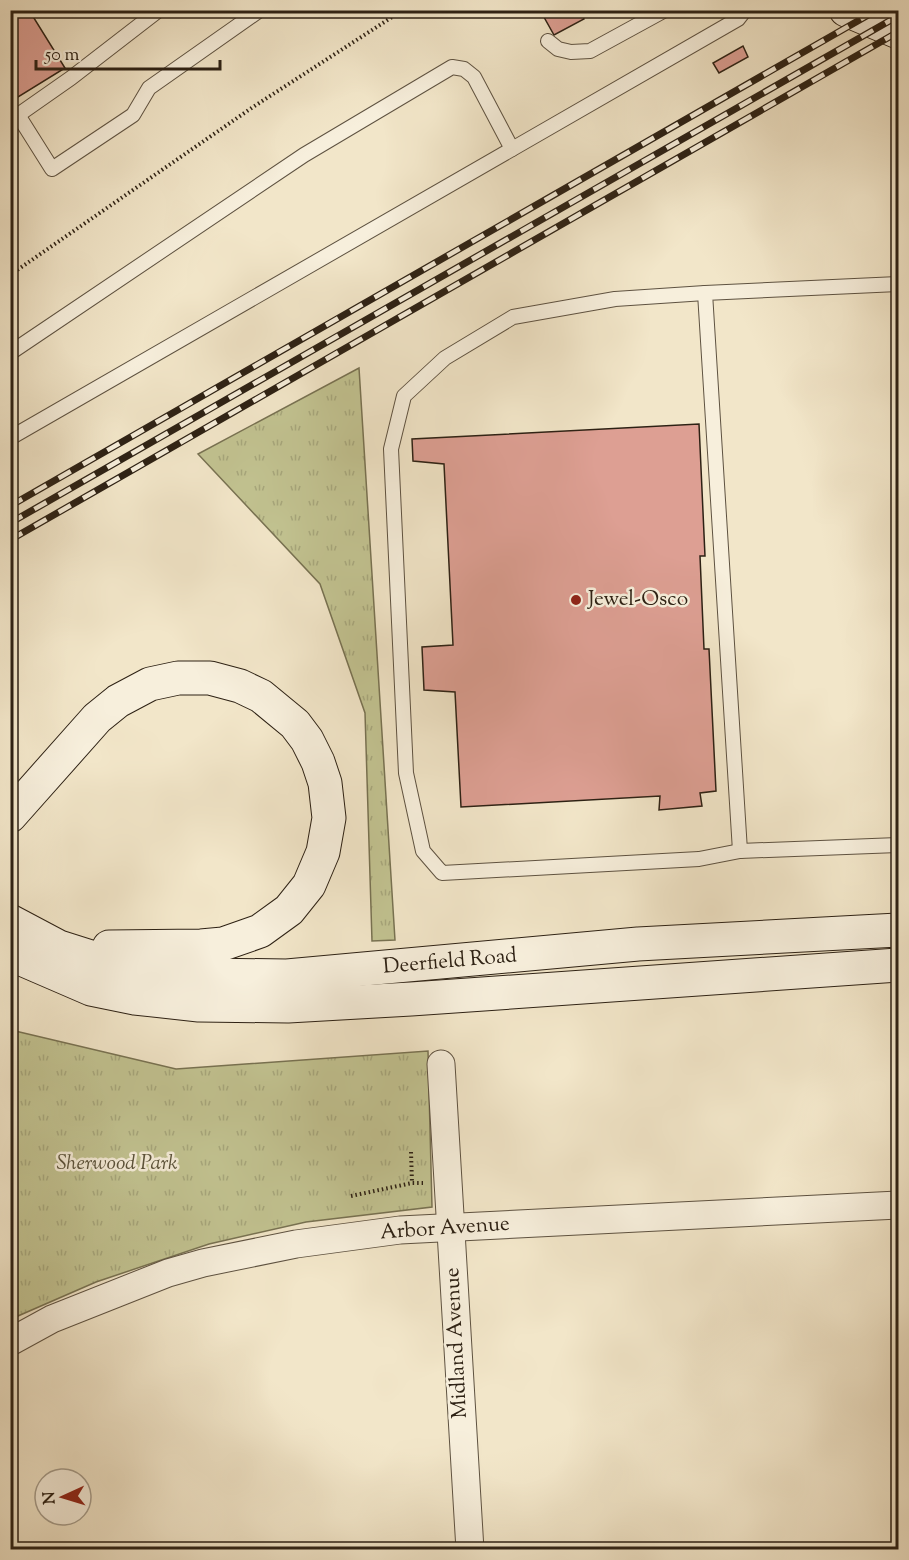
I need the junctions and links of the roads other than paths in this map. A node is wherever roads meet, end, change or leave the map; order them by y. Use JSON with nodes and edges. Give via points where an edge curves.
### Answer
{"nodes":[{"id":1,"x":159,"y":10,"type":"edge"},
{"id":2,"x":260,"y":10,"type":"edge"},
{"id":3,"x":665,"y":10,"type":"edge"},
{"id":4,"x":745,"y":10,"type":"edge"},
{"id":5,"x":846,"y":10,"type":"edge"},
{"id":6,"x":898,"y":32,"type":"edge"},
{"id":7,"x":548,"y":41,"type":"dead end"},
{"id":8,"x":14,"y":118,"type":"edge"},
{"id":9,"x":512,"y":149,"type":"junction"},
{"id":10,"x":898,"y":284,"type":"edge"},
{"id":11,"x":705,"y":293,"type":"junction"},
{"id":12,"x":10,"y":353,"type":"edge"},
{"id":13,"x":13,"y":432,"type":"edge"},
{"id":14,"x":10,"y":816,"type":"edge"},
{"id":15,"x":898,"y":845,"type":"edge"},
{"id":16,"x":740,"y":851,"type":"junction"},
{"id":17,"x":10,"y":921,"type":"edge"},
{"id":18,"x":898,"y":930,"type":"edge"},
{"id":19,"x":59,"y":947,"type":"junction"},
{"id":20,"x":10,"y":954,"type":"edge"},
{"id":21,"x":898,"y":965,"type":"edge"},
{"id":22,"x":447,"y":979,"type":"junction"},
{"id":23,"x":441,"y":1064,"type":"dead end"},
{"id":24,"x":898,"y":1205,"type":"edge"},
{"id":25,"x":450,"y":1228,"type":"junction"},
{"id":26,"x":10,"y":1342,"type":"edge"},
{"id":27,"x":470,"y":1550,"type":"edge"}],
"edges":[{"from":1,"to":8,"type":"lane"},
{"from":2,"to":8,"type":"lane","via":[[149,88],[133,115],[52,169]]},
{"from":3,"to":7,"type":"lane","via":[[590,51],[558,49]]},
{"from":4,"to":9,"type":"lane","via":[[738,19]]},
{"from":5,"to":6,"type":"main road"},
{"from":9,"to":12,"type":"lane","via":[[474,77],[464,69],[452,67],[304,155]]},
{"from":9,"to":13,"type":"lane"},
{"from":10,"to":11,"type":"lane"},
{"from":11,"to":16,"type":"lane"},
{"from":11,"to":16,"type":"lane","via":[[615,299],[513,317],[445,358],[404,396],[391,449],[406,773],[423,851],[442,873],[699,859]]},
{"from":14,"to":19,"type":"main road","via":[[111,706],[150,684],[178,678],[210,678],[261,696],[295,724],[318,762],[325,783],[328,818],[323,852],[309,885],[289,909],[260,931],[223,944],[201,946]]},
{"from":15,"to":16,"type":"lane"},
{"from":17,"to":19,"type":"main road","name":"Deerfield Road"},
{"from":18,"to":22,"type":"main road","name":"Deerfield Road","via":[[638,944]]},
{"from":19,"to":22,"type":"main road","name":"Deerfield Road","via":[[139,969],[201,975]]},
{"from":20,"to":22,"type":"main road","name":"Deerfield Road","via":[[91,989],[199,1005],[288,1006]]},
{"from":21,"to":22,"type":"main road","name":"Deerfield Road"},
{"from":23,"to":25,"type":"street","name":"Midland Avenue"},
{"from":24,"to":25,"type":"street","name":"Arbor Avenue"},
{"from":25,"to":26,"type":"street","name":"Arbor Avenue","via":[[400,1230],[296,1244],[203,1263],[52,1319]]},
{"from":25,"to":27,"type":"street","name":"Midland Avenue"}]}
